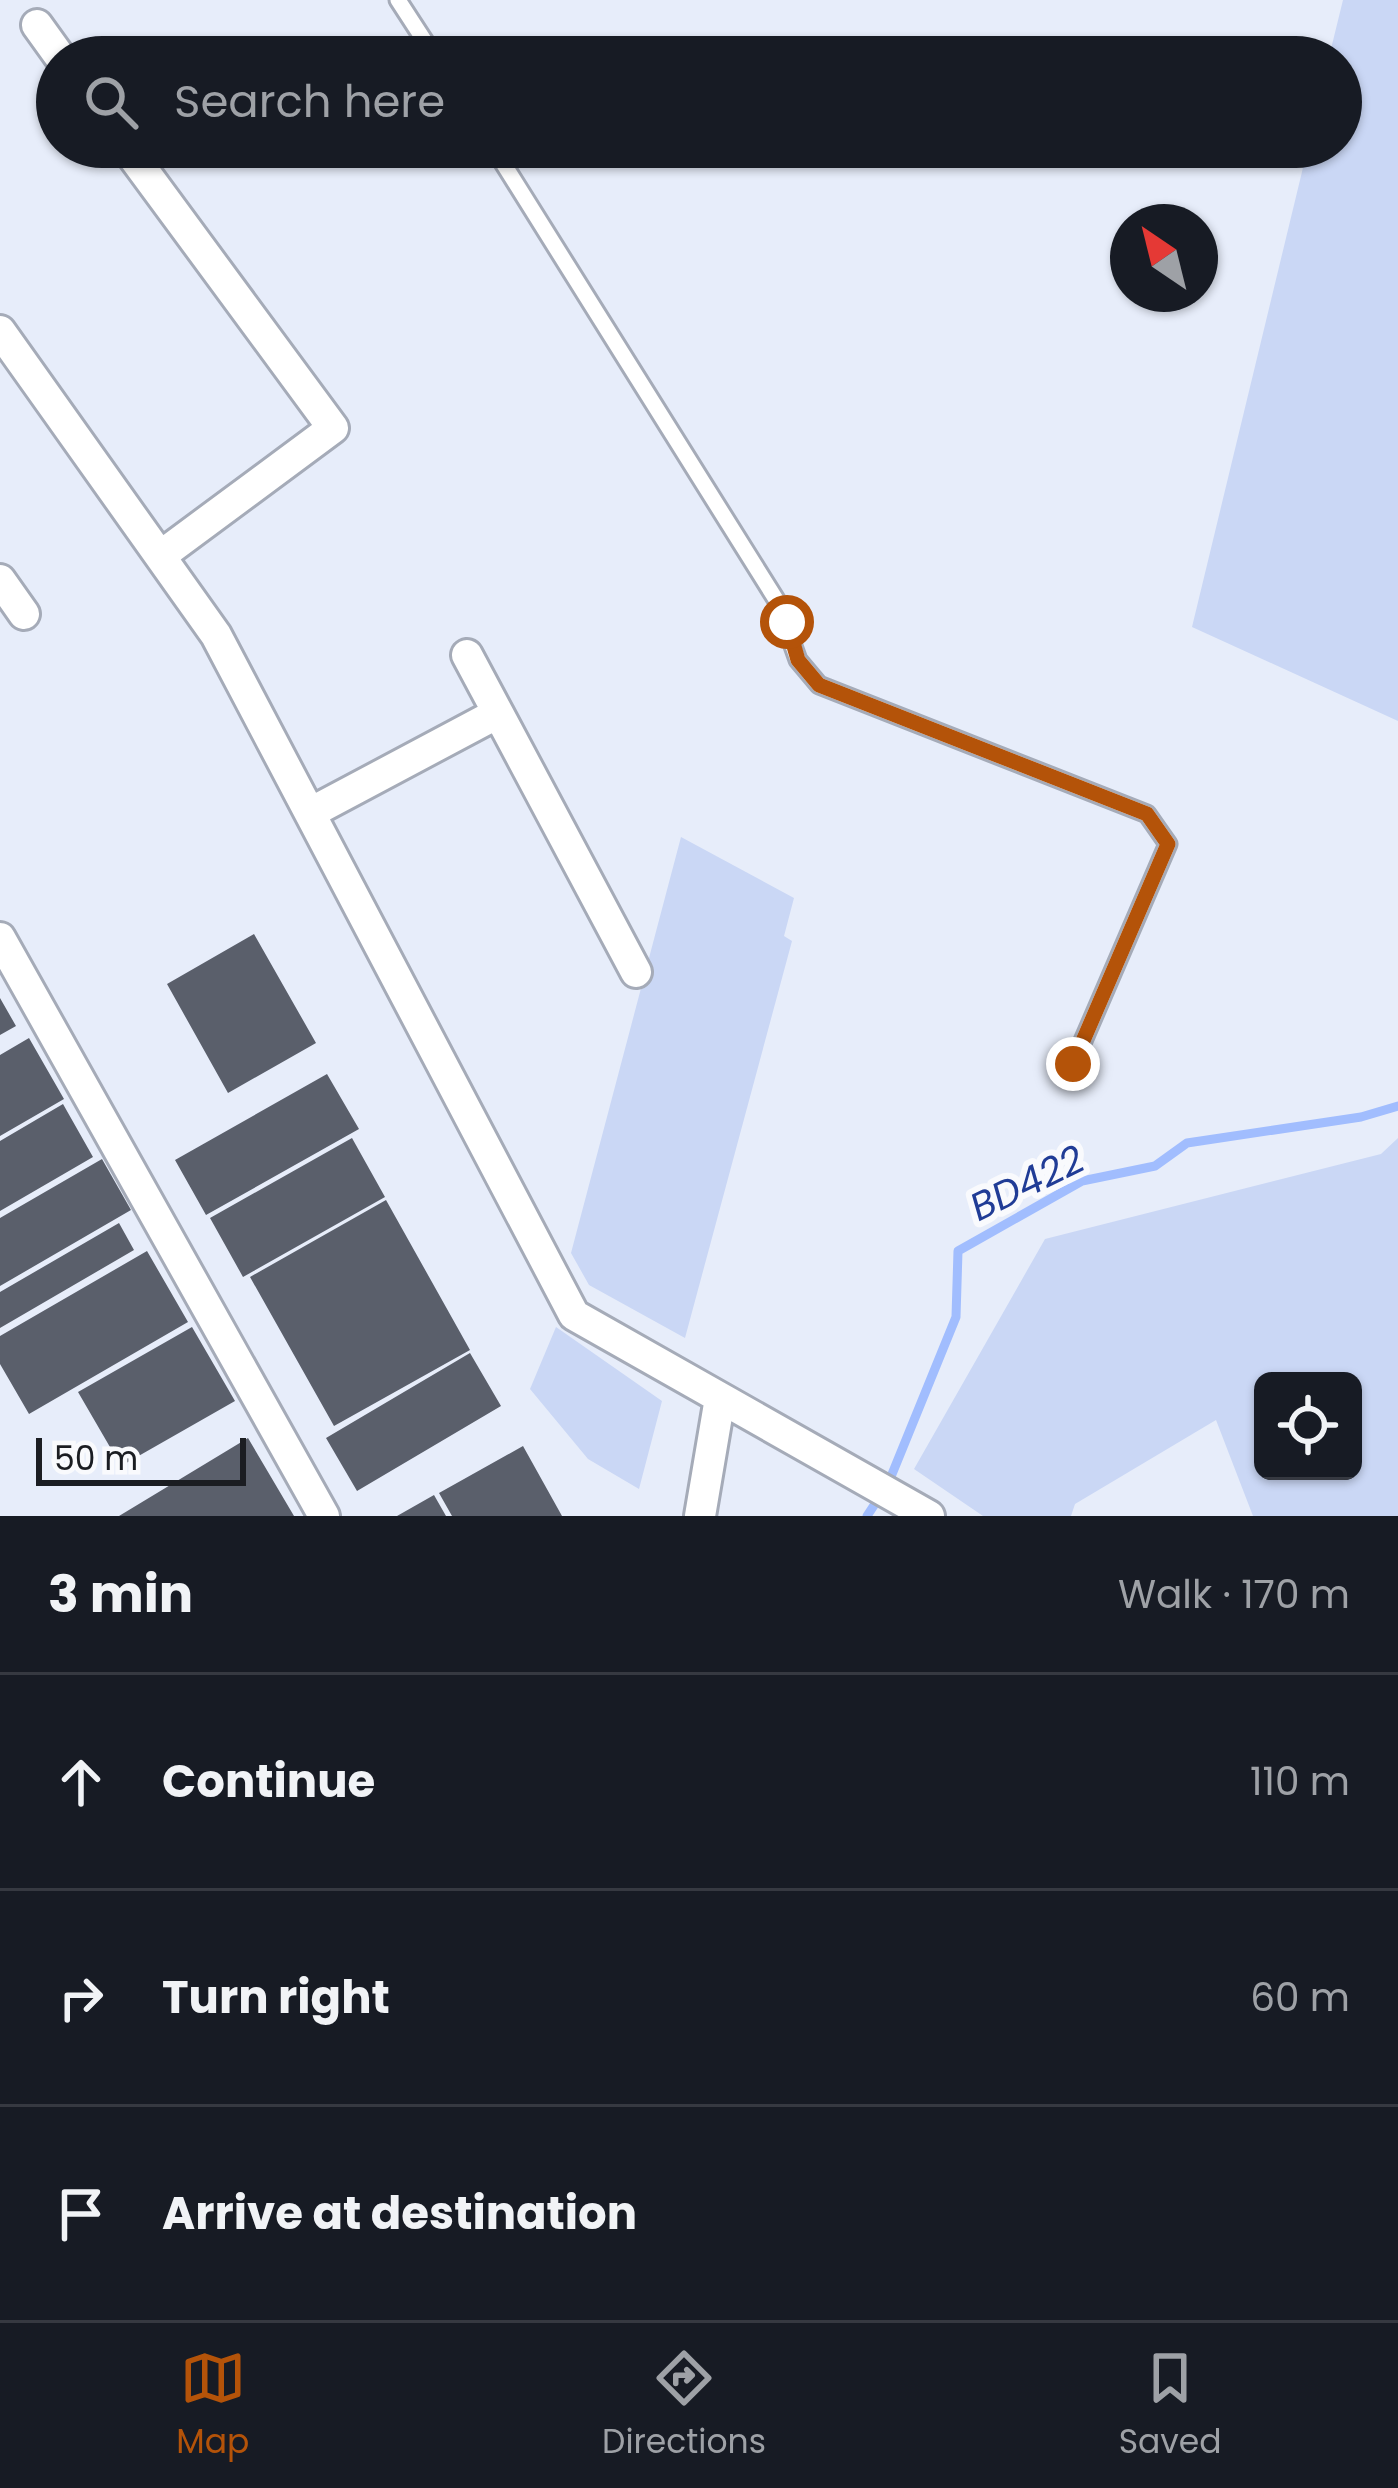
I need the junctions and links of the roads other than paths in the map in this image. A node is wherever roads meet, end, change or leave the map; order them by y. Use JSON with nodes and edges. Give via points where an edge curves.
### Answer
{"nodes":[{"id":1,"x":398,"y":0,"type":"edge"},
{"id":2,"x":37,"y":25,"type":"dead end"},
{"id":3,"x":45,"y":36,"type":"edge"},
{"id":4,"x":421,"y":36,"type":"edge"},
{"id":5,"x":142,"y":168,"type":"edge"},
{"id":6,"x":506,"y":168,"type":"edge"},
{"id":7,"x":4,"y":344,"type":"edge"},
{"id":8,"x":163,"y":554,"type":"junction"},
{"id":9,"x":0,"y":580,"type":"edge"},
{"id":10,"x":24,"y":614,"type":"dead end"},
{"id":11,"x":467,"y":656,"type":"dead end"},
{"id":12,"x":498,"y":713,"type":"junction"},
{"id":13,"x":310,"y":813,"type":"junction"},
{"id":14,"x":0,"y":938,"type":"edge"},
{"id":15,"x":636,"y":972,"type":"dead end"},
{"id":16,"x":1073,"y":1064,"type":"dead end"},
{"id":17,"x":720,"y":1398,"type":"junction"},
{"id":18,"x":323,"y":1516,"type":"edge"},
{"id":19,"x":700,"y":1516,"type":"edge"},
{"id":20,"x":929,"y":1516,"type":"edge"}],
"edges":[{"from":1,"to":4,"type":"lane"},
{"from":2,"to":3,"type":"street"},
{"from":5,"to":8,"type":"street","via":[[334,428]]},
{"from":6,"to":16,"type":"lane","via":[[777,601],[805,673],[1147,814],[1165,832],[1168,844]]},
{"from":7,"to":8,"type":"street"},
{"from":8,"to":13,"type":"street","via":[[217,635]]},
{"from":9,"to":10,"type":"street"},
{"from":11,"to":12,"type":"street"},
{"from":12,"to":13,"type":"street"},
{"from":12,"to":15,"type":"street"},
{"from":13,"to":17,"type":"street","via":[[574,1315]]},
{"from":14,"to":18,"type":"street"},
{"from":17,"to":19,"type":"street"},
{"from":17,"to":20,"type":"street"}]}
